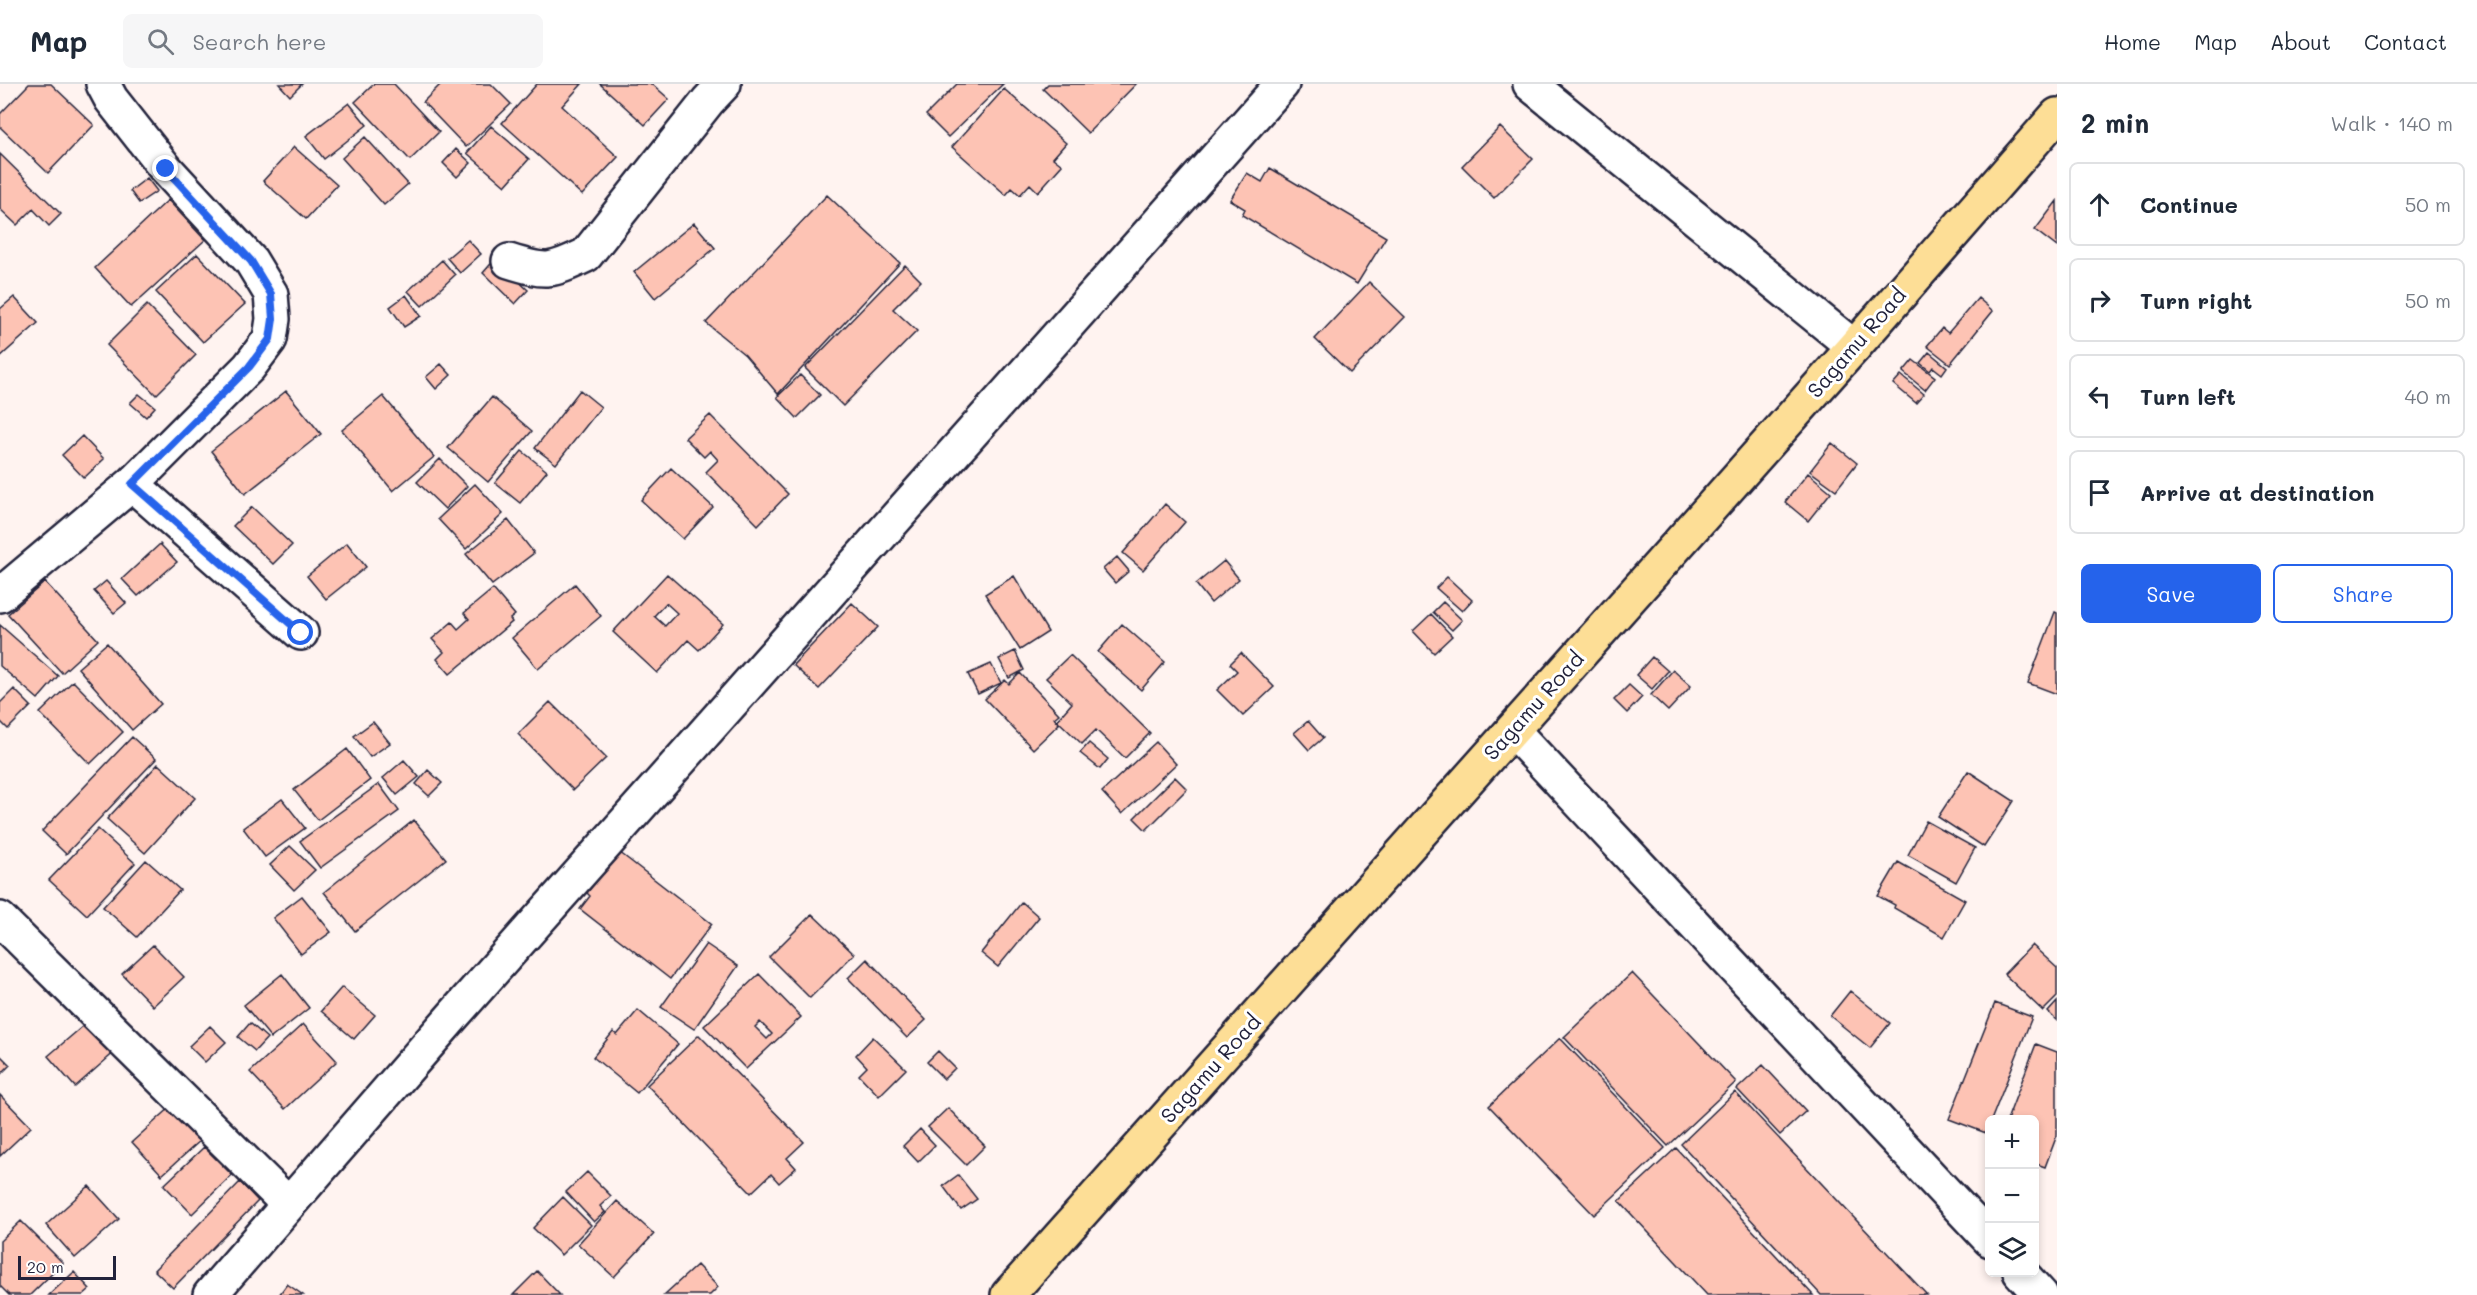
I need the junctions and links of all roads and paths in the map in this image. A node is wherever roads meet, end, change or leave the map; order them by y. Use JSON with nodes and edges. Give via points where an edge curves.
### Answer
{"nodes":[{"id":1,"x":103,"y":84,"type":"edge"},
{"id":2,"x":1282,"y":84,"type":"edge"},
{"id":3,"x":1530,"y":84,"type":"edge"},
{"id":4,"x":707,"y":90,"type":"edge"},
{"id":5,"x":2057,"y":115,"type":"edge"},
{"id":6,"x":509,"y":261,"type":"dead end"},
{"id":7,"x":1854,"y":347,"type":"junction"},
{"id":8,"x":132,"y":484,"type":"junction"},
{"id":9,"x":0,"y":595,"type":"edge"},
{"id":10,"x":301,"y":633,"type":"dead end"},
{"id":11,"x":1513,"y":731,"type":"junction"},
{"id":12,"x":0,"y":919,"type":"edge"},
{"id":13,"x":288,"y":1204,"type":"junction"},
{"id":14,"x":1985,"y":1236,"type":"edge"},
{"id":15,"x":2024,"y":1277,"type":"edge"},
{"id":16,"x":210,"y":1295,"type":"edge"},
{"id":17,"x":1008,"y":1295,"type":"edge"},
{"id":18,"x":2041,"y":1295,"type":"edge"}],
"edges":[{"from":1,"to":8,"type":"street","via":[[166,169],[251,261],[271,294],[273,319],[270,339],[249,367]]},
{"from":2,"to":13,"type":"street"},
{"from":3,"to":7,"type":"street"},
{"from":4,"to":6,"type":"street","via":[[586,255],[556,269],[535,269]]},
{"from":5,"to":7,"type":"highway","name":"Sagamu Road"},
{"from":7,"to":11,"type":"highway","name":"Sagamu Road"},
{"from":8,"to":9,"type":"street"},
{"from":8,"to":10,"type":"street"},
{"from":11,"to":14,"type":"street"},
{"from":11,"to":17,"type":"highway","name":"Sagamu Road"},
{"from":12,"to":13,"type":"street"},
{"from":13,"to":16,"type":"street"},
{"from":15,"to":18,"type":"street"}]}
